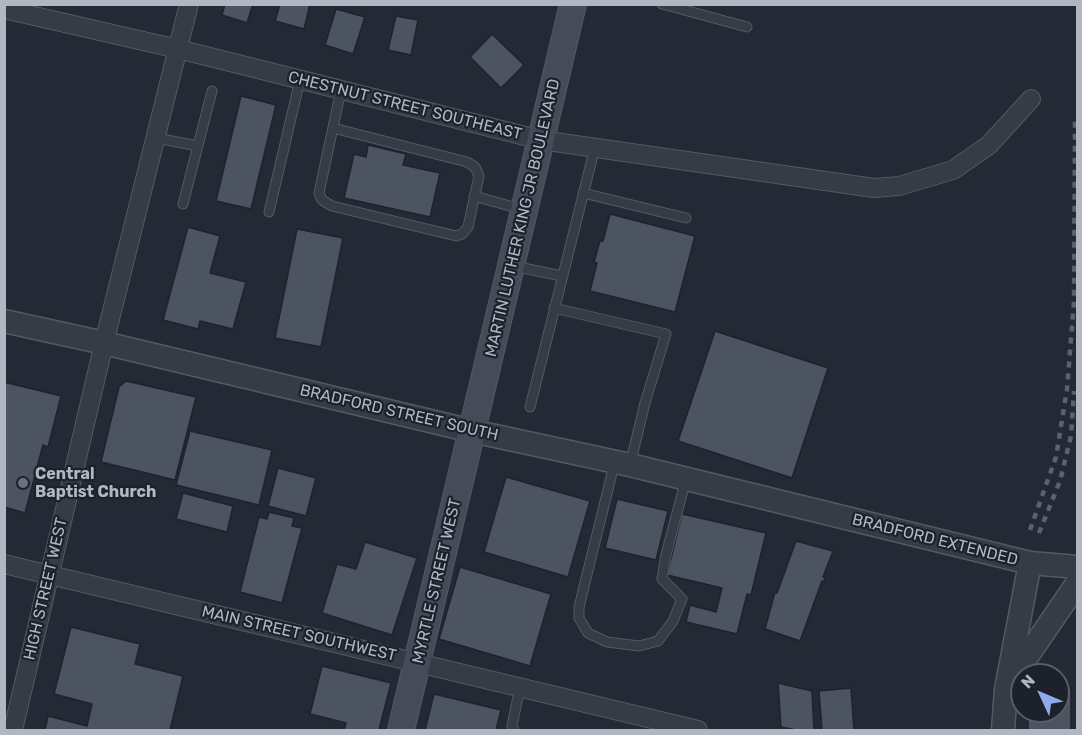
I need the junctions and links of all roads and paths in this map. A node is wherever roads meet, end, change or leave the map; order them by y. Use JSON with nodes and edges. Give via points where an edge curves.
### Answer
{"nodes":[{"id":1,"x":189,"y":4,"type":"edge"},
{"id":2,"x":573,"y":4,"type":"edge"},
{"id":3,"x":662,"y":4,"type":"edge"},
{"id":4,"x":4,"y":9,"type":"edge"},
{"id":5,"x":747,"y":27,"type":"dead end"},
{"id":6,"x":178,"y":49,"type":"junction"},
{"id":7,"x":300,"y":80,"type":"junction"},
{"id":8,"x":341,"y":90,"type":"junction"},
{"id":9,"x":212,"y":91,"type":"dead end"},
{"id":10,"x":1031,"y":99,"type":"dead end"},
{"id":11,"x":333,"y":128,"type":"junction"},
{"id":12,"x":156,"y":138,"type":"junction"},
{"id":13,"x":542,"y":140,"type":"junction"},
{"id":14,"x":198,"y":146,"type":"junction"},
{"id":15,"x":595,"y":147,"type":"junction"},
{"id":16,"x":583,"y":193,"type":"junction"},
{"id":17,"x":474,"y":196,"type":"junction"},
{"id":18,"x":183,"y":204,"type":"dead end"},
{"id":19,"x":525,"y":210,"type":"junction"},
{"id":20,"x":269,"y":212,"type":"dead end"},
{"id":21,"x":686,"y":218,"type":"dead end"},
{"id":22,"x":513,"y":266,"type":"junction"},
{"id":23,"x":562,"y":276,"type":"junction"},
{"id":24,"x":554,"y":308,"type":"junction"},
{"id":25,"x":4,"y":321,"type":"edge"},
{"id":26,"x":104,"y":343,"type":"junction"},
{"id":27,"x":530,"y":407,"type":"dead end"},
{"id":28,"x":472,"y":431,"type":"junction"},
{"id":29,"x":622,"y":463,"type":"junction"},
{"id":30,"x":686,"y":479,"type":"junction"},
{"id":31,"x":793,"y":506,"type":"joint"},
{"id":32,"x":1030,"y":563,"type":"junction"},
{"id":33,"x":4,"y":564,"type":"edge"},
{"id":34,"x":1077,"y":567,"type":"edge"},
{"id":35,"x":49,"y":574,"type":"junction"},
{"id":36,"x":1077,"y":582,"type":"edge"},
{"id":37,"x":417,"y":662,"type":"junction"},
{"id":38,"x":520,"y":687,"type":"junction"},
{"id":39,"x":1006,"y":689,"type":"junction"},
{"id":40,"x":688,"y":729,"type":"edge"},
{"id":41,"x":13,"y":730,"type":"edge"},
{"id":42,"x":401,"y":730,"type":"edge"},
{"id":43,"x":514,"y":730,"type":"edge"},
{"id":44,"x":1003,"y":730,"type":"edge"}],
"edges":[{"from":1,"to":6,"type":"street","name":"HIGH STREET WEST"},
{"from":2,"to":13,"type":"main road","name":"MARTIN LUTHER KING JR BOULEVARD"},
{"from":3,"to":5,"type":"lane"},
{"from":4,"to":6,"type":"street","name":"CHESTNUT STREET SOUTHEAST"},
{"from":6,"to":7,"type":"street","name":"CHESTNUT STREET SOUTHEAST"},
{"from":6,"to":12,"type":"street","name":"HIGH STREET WEST"},
{"from":7,"to":8,"type":"street","name":"CHESTNUT STREET SOUTHEAST"},
{"from":7,"to":20,"type":"lane"},
{"from":8,"to":11,"type":"lane"},
{"from":8,"to":13,"type":"street","name":"CHESTNUT STREET SOUTHEAST"},
{"from":9,"to":14,"type":"lane"},
{"from":10,"to":15,"type":"street","name":"CHESTNUT STREET SOUTHEAST","via":[[989,145],[953,170],[898,186],[874,188]]},
{"from":11,"to":17,"type":"lane","via":[[467,162],[479,176]]},
{"from":11,"to":17,"type":"lane","via":[[319,193],[332,206],[456,236],[468,226]]},
{"from":12,"to":14,"type":"lane"},
{"from":12,"to":26,"type":"street","name":"HIGH STREET WEST"},
{"from":13,"to":15,"type":"street","name":"CHESTNUT STREET SOUTHEAST"},
{"from":13,"to":19,"type":"main road","name":"MARTIN LUTHER KING JR BOULEVARD"},
{"from":14,"to":18,"type":"lane"},
{"from":15,"to":16,"type":"lane"},
{"from":16,"to":21,"type":"lane"},
{"from":16,"to":23,"type":"lane"},
{"from":17,"to":19,"type":"lane"},
{"from":19,"to":22,"type":"main road","name":"MARTIN LUTHER KING JR BOULEVARD"},
{"from":22,"to":23,"type":"lane"},
{"from":22,"to":28,"type":"main road","name":"MARTIN LUTHER KING JR BOULEVARD"},
{"from":23,"to":24,"type":"lane"},
{"from":24,"to":27,"type":"lane"},
{"from":24,"to":29,"type":"lane","via":[[666,334]]},
{"from":25,"to":26,"type":"street","name":"BRADFORD STREET SOUTH"},
{"from":26,"to":28,"type":"street","name":"BRADFORD STREET SOUTH"},
{"from":26,"to":35,"type":"street","name":"HIGH STREET WEST"},
{"from":28,"to":29,"type":"street","name":"BRADFORD STREET SOUTH"},
{"from":28,"to":37,"type":"main road","name":"MYRTLE STREET WEST"},
{"from":29,"to":30,"type":"street","name":"BRADFORD STREET SOUTH"},
{"from":29,"to":30,"type":"lane","via":[[579,607],[579,618],[588,633],[607,642],[639,646],[658,641],[673,621],[682,599],[662,579]]},
{"from":30,"to":31,"type":"street","name":"BRADFORD STREET SOUTH"},
{"from":31,"to":32,"type":"street","name":"BRADFORD EXTENDED"},
{"from":32,"to":34,"type":"street","name":"BRADFORD EXTENDED"},
{"from":32,"to":39,"type":"street"},
{"from":33,"to":35,"type":"street","name":"MAIN STREET SOUTHWEST"},
{"from":35,"to":37,"type":"street","name":"MAIN STREET SOUTHWEST"},
{"from":35,"to":41,"type":"street","name":"HIGH STREET WEST"},
{"from":36,"to":39,"type":"street"},
{"from":37,"to":38,"type":"street","name":"MAIN STREET SOUTHWEST"},
{"from":37,"to":42,"type":"main road","name":"MYRTLE STREET WEST"},
{"from":38,"to":40,"type":"street","name":"MAIN STREET SOUTHWEST"},
{"from":38,"to":43,"type":"lane"},
{"from":39,"to":44,"type":"street"}]}
